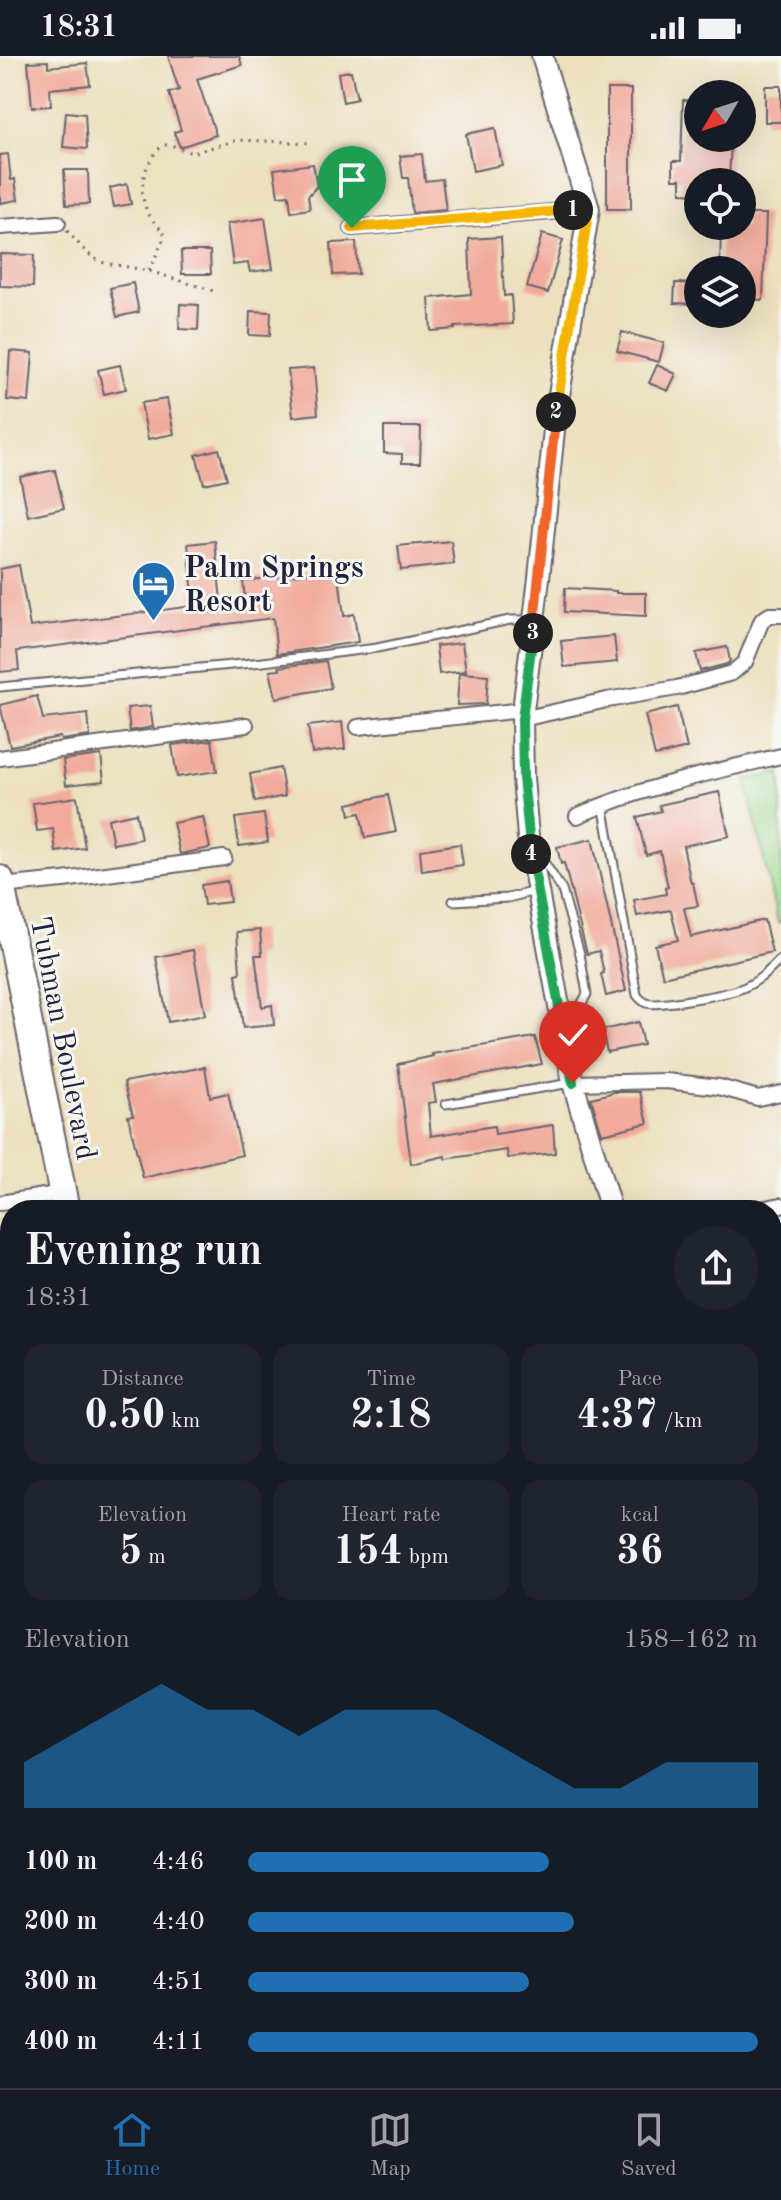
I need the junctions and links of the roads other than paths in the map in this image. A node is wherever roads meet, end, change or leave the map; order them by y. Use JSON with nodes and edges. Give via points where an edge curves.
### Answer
{"nodes":[{"id":1,"x":542,"y":56,"type":"edge"},
{"id":2,"x":589,"y":209,"type":"junction"},
{"id":3,"x":58,"y":223,"type":"road end"},
{"id":4,"x":0,"y":227,"type":"edge"},
{"id":5,"x":352,"y":228,"type":"dead end"},
{"id":6,"x":781,"y":615,"type":"edge"},
{"id":7,"x":534,"y":621,"type":"junction"},
{"id":8,"x":0,"y":687,"type":"edge"},
{"id":9,"x":523,"y":714,"type":"junction"},
{"id":10,"x":246,"y":725,"type":"dead end"},
{"id":11,"x":358,"y":727,"type":"dead end"},
{"id":12,"x":781,"y":756,"type":"edge"},
{"id":13,"x":0,"y":758,"type":"edge"},
{"id":14,"x":603,"y":804,"type":"junction"},
{"id":15,"x":577,"y":816,"type":"dead end"},
{"id":16,"x":528,"y":837,"type":"junction"},
{"id":17,"x":224,"y":858,"type":"dead end"},
{"id":18,"x":1,"y":883,"type":"edge"},
{"id":19,"x":537,"y":891,"type":"junction"},
{"id":20,"x":453,"y":901,"type":"dead end"},
{"id":21,"x":781,"y":959,"type":"edge"},
{"id":22,"x":564,"y":1035,"type":"junction"},
{"id":23,"x":573,"y":1083,"type":"junction"},
{"id":24,"x":781,"y":1093,"type":"edge"},
{"id":25,"x":446,"y":1104,"type":"dead end"},
{"id":26,"x":65,"y":1200,"type":"edge"},
{"id":27,"x":608,"y":1200,"type":"edge"}],
"edges":[{"from":1,"to":2,"type":"street"},
{"from":2,"to":5,"type":"street"},
{"from":2,"to":7,"type":"street","via":[[555,420]]},
{"from":3,"to":4,"type":"street"},
{"from":6,"to":9,"type":"street","via":[[762,620],[745,662],[732,673],[677,688]]},
{"from":7,"to":8,"type":"lane","via":[[510,620],[349,652]]},
{"from":7,"to":9,"type":"street"},
{"from":9,"to":11,"type":"street"},
{"from":9,"to":16,"type":"street"},
{"from":10,"to":13,"type":"street"},
{"from":12,"to":14,"type":"street"},
{"from":14,"to":15,"type":"street"},
{"from":14,"to":21,"type":"lane","via":[[637,995],[643,1002],[740,990],[760,980]]},
{"from":16,"to":19,"type":"street"},
{"from":16,"to":22,"type":"lane","via":[[562,890],[580,954],[587,994]]},
{"from":17,"to":18,"type":"street"},
{"from":18,"to":26,"type":"highway","name":"Tubman Boulevard"},
{"from":19,"to":20,"type":"lane"},
{"from":19,"to":22,"type":"street"},
{"from":22,"to":23,"type":"street"},
{"from":23,"to":24,"type":"street","via":[[666,1081],[758,1098]]},
{"from":23,"to":25,"type":"lane"},
{"from":23,"to":27,"type":"street"}]}
